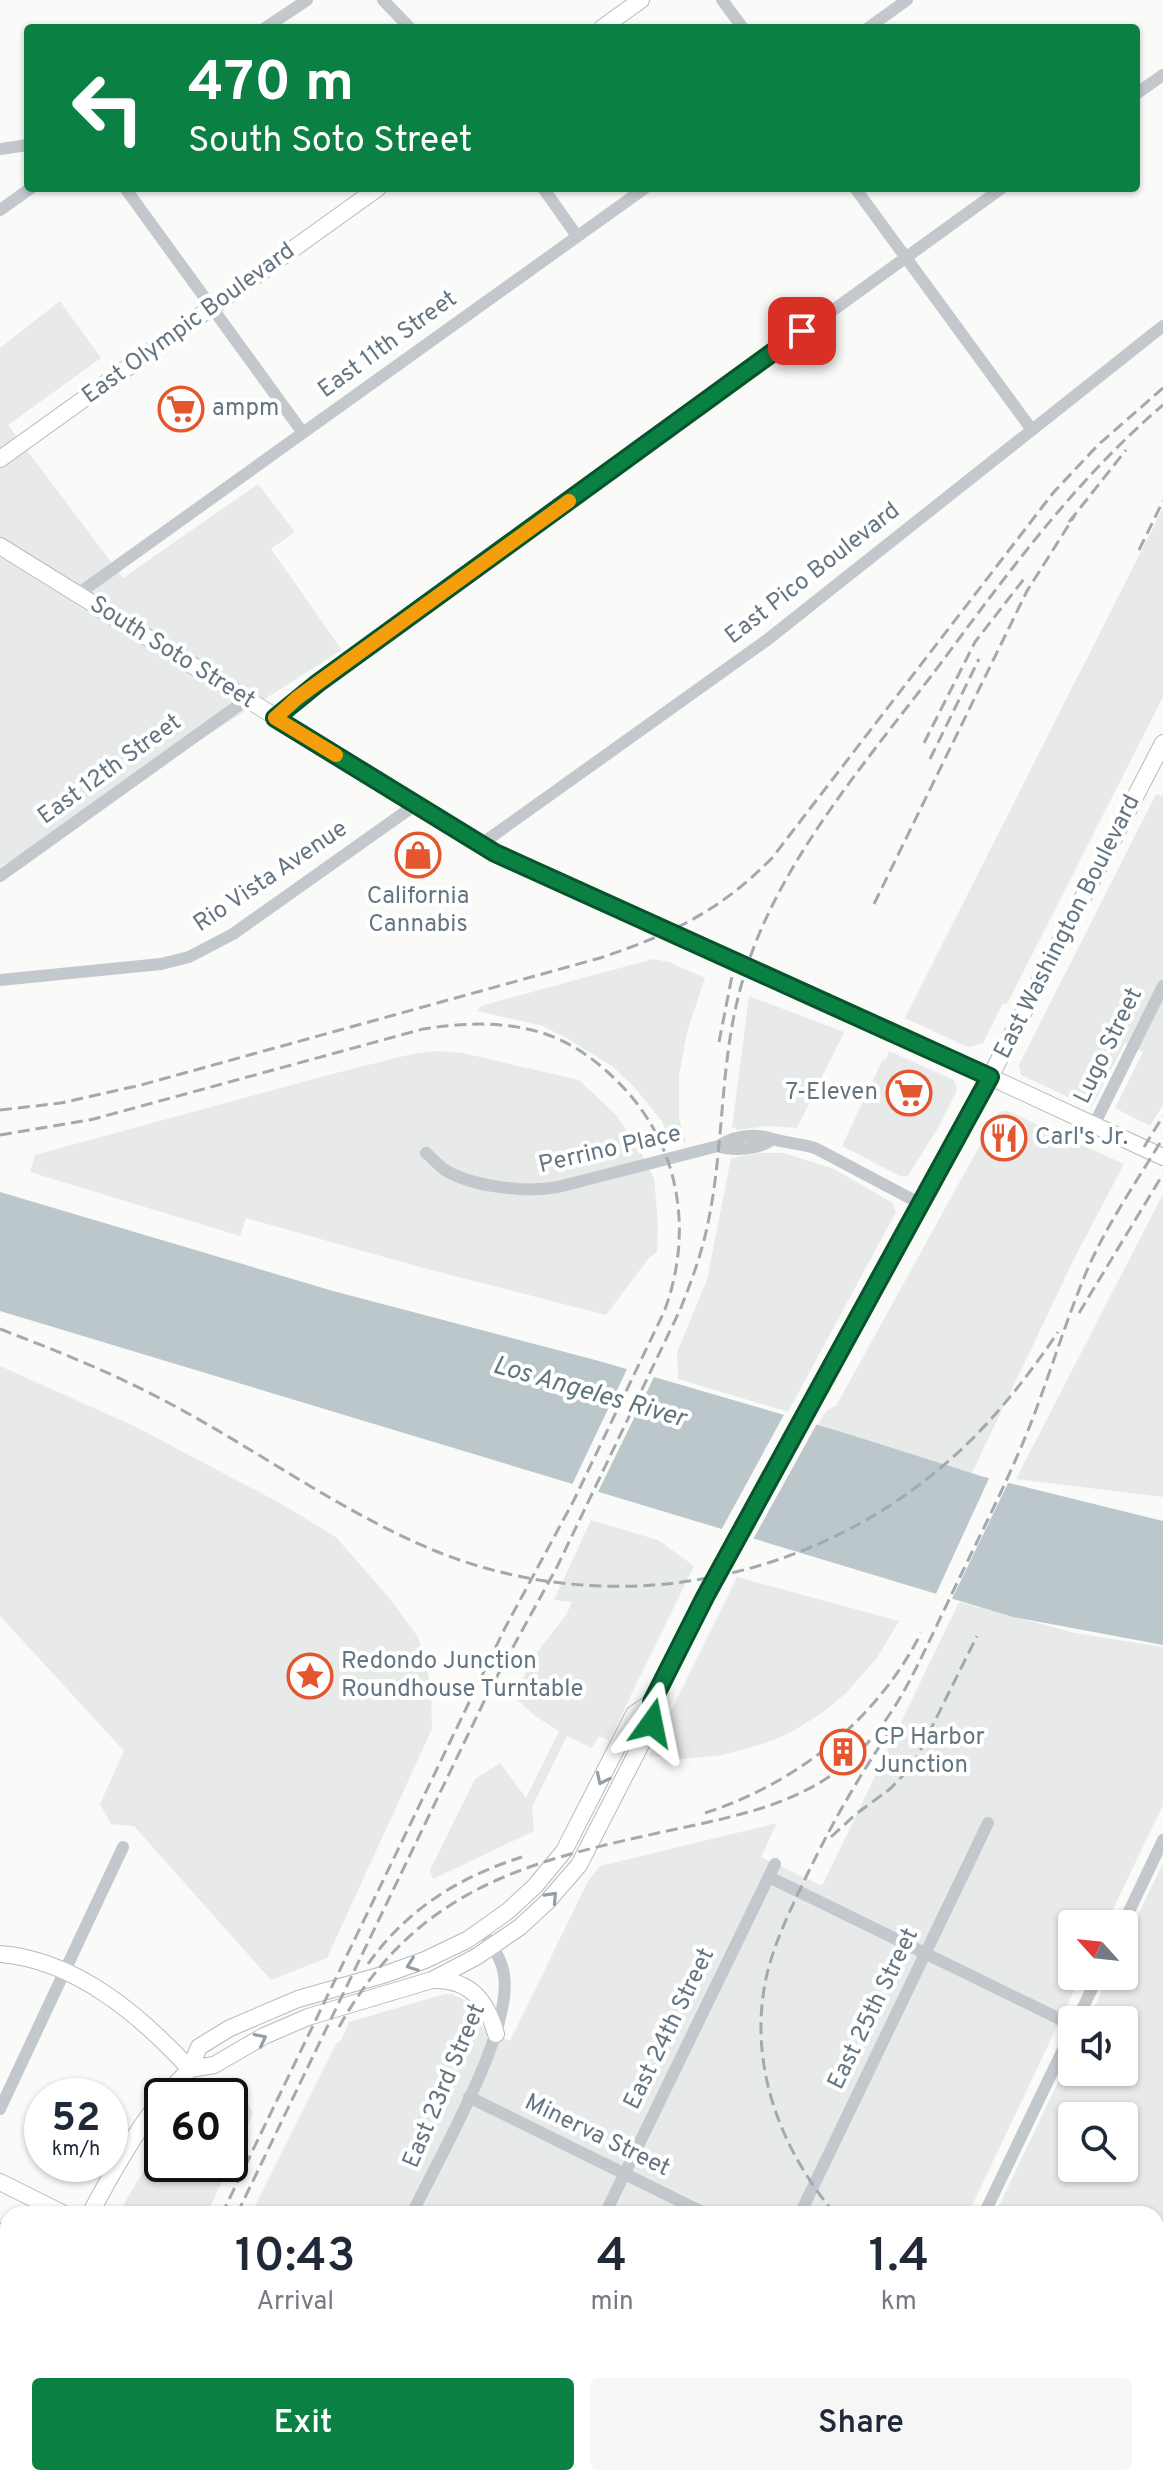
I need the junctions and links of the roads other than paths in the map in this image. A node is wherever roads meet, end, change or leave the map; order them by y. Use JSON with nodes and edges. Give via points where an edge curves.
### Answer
{"nodes":[{"id":1,"x":307,"y":0,"type":"edge"},
{"id":2,"x":383,"y":0,"type":"edge"},
{"id":3,"x":641,"y":0,"type":"edge"},
{"id":4,"x":722,"y":0,"type":"edge"},
{"id":5,"x":907,"y":0,"type":"edge"},
{"id":6,"x":271,"y":24,"type":"edge"},
{"id":7,"x":406,"y":24,"type":"edge"},
{"id":8,"x":608,"y":24,"type":"edge"},
{"id":9,"x":740,"y":24,"type":"edge"},
{"id":10,"x":874,"y":24,"type":"edge"},
{"id":11,"x":1163,"y":75,"type":"edge"},
{"id":12,"x":1140,"y":91,"type":"edge"},
{"id":13,"x":24,"y":146,"type":"edge"},
{"id":14,"x":0,"y":149,"type":"edge"},
{"id":15,"x":25,"y":192,"type":"edge"},
{"id":16,"x":128,"y":192,"type":"edge"},
{"id":17,"x":372,"y":192,"type":"edge"},
{"id":18,"x":546,"y":192,"type":"edge"},
{"id":19,"x":639,"y":192,"type":"edge"},
{"id":20,"x":858,"y":192,"type":"edge"},
{"id":21,"x":996,"y":192,"type":"edge"},
{"id":22,"x":0,"y":210,"type":"edge"},
{"id":23,"x":577,"y":236,"type":"junction"},
{"id":24,"x":904,"y":257,"type":"junction"},
{"id":25,"x":212,"y":306,"type":"junction"},
{"id":26,"x":1163,"y":326,"type":"edge"},
{"id":27,"x":1032,"y":430,"type":"junction"},
{"id":28,"x":303,"y":433,"type":"junction"},
{"id":29,"x":0,"y":459,"type":"edge"},
{"id":30,"x":0,"y":546,"type":"edge"},
{"id":31,"x":78,"y":594,"type":"junction"},
{"id":32,"x":246,"y":700,"type":"junction"},
{"id":33,"x":275,"y":718,"type":"junction"},
{"id":34,"x":1163,"y":743,"type":"edge"},
{"id":35,"x":415,"y":805,"type":"junction"},
{"id":36,"x":480,"y":845,"type":"junction"},
{"id":37,"x":0,"y":876,"type":"edge"},
{"id":38,"x":0,"y":980,"type":"edge"},
{"id":39,"x":1163,"y":986,"type":"edge"},
{"id":40,"x":990,"y":1077,"type":"junction"},
{"id":41,"x":1094,"y":1125,"type":"junction"},
{"id":42,"x":426,"y":1153,"type":"dead end"},
{"id":43,"x":1163,"y":1157,"type":"edge"},
{"id":44,"x":921,"y":1204,"type":"junction"},
{"id":45,"x":652,"y":1702,"type":"junction"},
{"id":46,"x":988,"y":1823,"type":"dead end"},
{"id":47,"x":1163,"y":1840,"type":"edge"},
{"id":48,"x":123,"y":1847,"type":"dead end"},
{"id":49,"x":775,"y":1864,"type":"dead end"},
{"id":50,"x":769,"y":1877,"type":"junction"},
{"id":51,"x":1130,"y":1910,"type":"edge"},
{"id":52,"x":482,"y":1931,"type":"junction"},
{"id":53,"x":493,"y":1947,"type":"junction"},
{"id":54,"x":925,"y":1953,"type":"junction"},
{"id":55,"x":0,"y":1954,"type":"edge"},
{"id":56,"x":65,"y":1971,"type":"junction"},
{"id":57,"x":432,"y":1980,"type":"junction"},
{"id":58,"x":1058,"y":2021,"type":"edge"},
{"id":59,"x":496,"y":2034,"type":"junction"},
{"id":60,"x":1058,"y":2058,"type":"edge"},
{"id":61,"x":190,"y":2069,"type":"junction"},
{"id":62,"x":181,"y":2078,"type":"edge"},
{"id":63,"x":469,"y":2097,"type":"junction"},
{"id":64,"x":0,"y":2109,"type":"edge"},
{"id":65,"x":144,"y":2121,"type":"edge"},
{"id":66,"x":624,"y":2174,"type":"junction"},
{"id":67,"x":0,"y":2182,"type":"edge"},
{"id":68,"x":49,"y":2206,"type":"edge"},
{"id":69,"x":94,"y":2206,"type":"edge"},
{"id":70,"x":416,"y":2206,"type":"edge"},
{"id":71,"x":609,"y":2206,"type":"edge"},
{"id":72,"x":690,"y":2206,"type":"edge"},
{"id":73,"x":804,"y":2206,"type":"edge"},
{"id":74,"x":988,"y":2206,"type":"edge"}],
"edges":[{"from":1,"to":6,"type":"street"},
{"from":2,"to":7,"type":"street"},
{"from":3,"to":8,"type":"main road"},
{"from":4,"to":9,"type":"street"},
{"from":5,"to":10,"type":"street"},
{"from":11,"to":12,"type":"street"},
{"from":13,"to":14,"type":"street"},
{"from":15,"to":22,"type":"street"},
{"from":16,"to":25,"type":"street"},
{"from":17,"to":25,"type":"main road","name":"East Olympic Boulevard"},
{"from":18,"to":23,"type":"street"},
{"from":19,"to":23,"type":"street","name":"East 11th Street"},
{"from":20,"to":24,"type":"street"},
{"from":21,"to":24,"type":"street"},
{"from":23,"to":28,"type":"street","name":"East 11th Street"},
{"from":24,"to":27,"type":"street"},
{"from":24,"to":33,"type":"street"},
{"from":25,"to":28,"type":"street"},
{"from":25,"to":29,"type":"main road","name":"East Olympic Boulevard"},
{"from":26,"to":27,"type":"street","name":"East Pico Boulevard"},
{"from":27,"to":36,"type":"street","name":"East Pico Boulevard","via":[[767,640]]},
{"from":28,"to":31,"type":"street","name":"East 11th Street"},
{"from":30,"to":31,"type":"main road","name":"South Soto Street"},
{"from":31,"to":32,"type":"main road","name":"South Soto Street"},
{"from":32,"to":33,"type":"main road","name":"South Soto Street"},
{"from":32,"to":37,"type":"street","name":"East 12th Street"},
{"from":33,"to":35,"type":"main road","name":"South Soto Street"},
{"from":34,"to":40,"type":"main road","name":"East Washington Boulevard"},
{"from":35,"to":36,"type":"main road","name":"South Soto Street"},
{"from":35,"to":38,"type":"street","name":"Rio Vista Avenue","via":[[233,934],[189,957]]},
{"from":36,"to":40,"type":"main road","name":"South Soto Street"},
{"from":39,"to":41,"type":"street","name":"Lugo Street"},
{"from":40,"to":41,"type":"main road","name":"South Soto Street"},
{"from":40,"to":44,"type":"main road","name":"East Washington Boulevard"},
{"from":41,"to":43,"type":"main road","name":"South Soto Street"},
{"from":42,"to":44,"type":"street","name":"Perrino Place","via":[[447,1171],[533,1191],[718,1146],[729,1151],[767,1145],[772,1139],[817,1149]]},
{"from":44,"to":45,"type":"main road","name":"East Washington Boulevard"},
{"from":45,"to":52,"type":"main road","name":"East Washington Boulevard","one_way":true,"via":[[634,1714],[558,1859],[522,1899]]},
{"from":53,"to":45,"type":"main road","name":"East Washington Boulevard","one_way":true,"via":[[534,1915],[579,1865],[652,1723]]},
{"from":46,"to":54,"type":"street","name":"East 25th Street"},
{"from":47,"to":51,"type":"street"},
{"from":48,"to":56,"type":"street"},
{"from":49,"to":50,"type":"street","name":"East 24th Street"},
{"from":50,"to":54,"type":"street"},
{"from":50,"to":66,"type":"street","name":"East 24th Street"},
{"from":52,"to":53,"type":"street","name":"East 23rd Street"},
{"from":52,"to":61,"type":"main road","name":"East Washington Boulevard","one_way":true,"via":[[425,1960],[298,1999],[230,2028],[199,2047]]},
{"from":53,"to":57,"type":"main road","name":"East Washington Boulevard"},
{"from":53,"to":59,"type":"street","name":"East 23rd Street","via":[[505,1976]]},
{"from":54,"to":58,"type":"street"},
{"from":54,"to":73,"type":"street","name":"East 25th Street"},
{"from":55,"to":56,"type":"main road"},
{"from":56,"to":61,"type":"main road","via":[[111,1998]]},
{"from":56,"to":64,"type":"street"},
{"from":57,"to":59,"type":"main road","via":[[455,1982],[473,1991],[486,2005]]},
{"from":61,"to":57,"type":"main road","name":"East Washington Boulevard","one_way":true,"via":[[214,2065],[308,2017]]},
{"from":59,"to":63,"type":"street","name":"East 23rd Street"},
{"from":60,"to":74,"type":"street"},
{"from":61,"to":62,"type":"main road","name":"East Washington Boulevard"},
{"from":63,"to":66,"type":"street","name":"Minerva Street"},
{"from":63,"to":70,"type":"street","name":"East 23rd Street"},
{"from":65,"to":69,"type":"main road","name":"East Washington Boulevard"},
{"from":66,"to":71,"type":"street","name":"East 24th Street"},
{"from":66,"to":72,"type":"street","name":"Minerva Street"},
{"from":67,"to":68,"type":"main road"}]}
